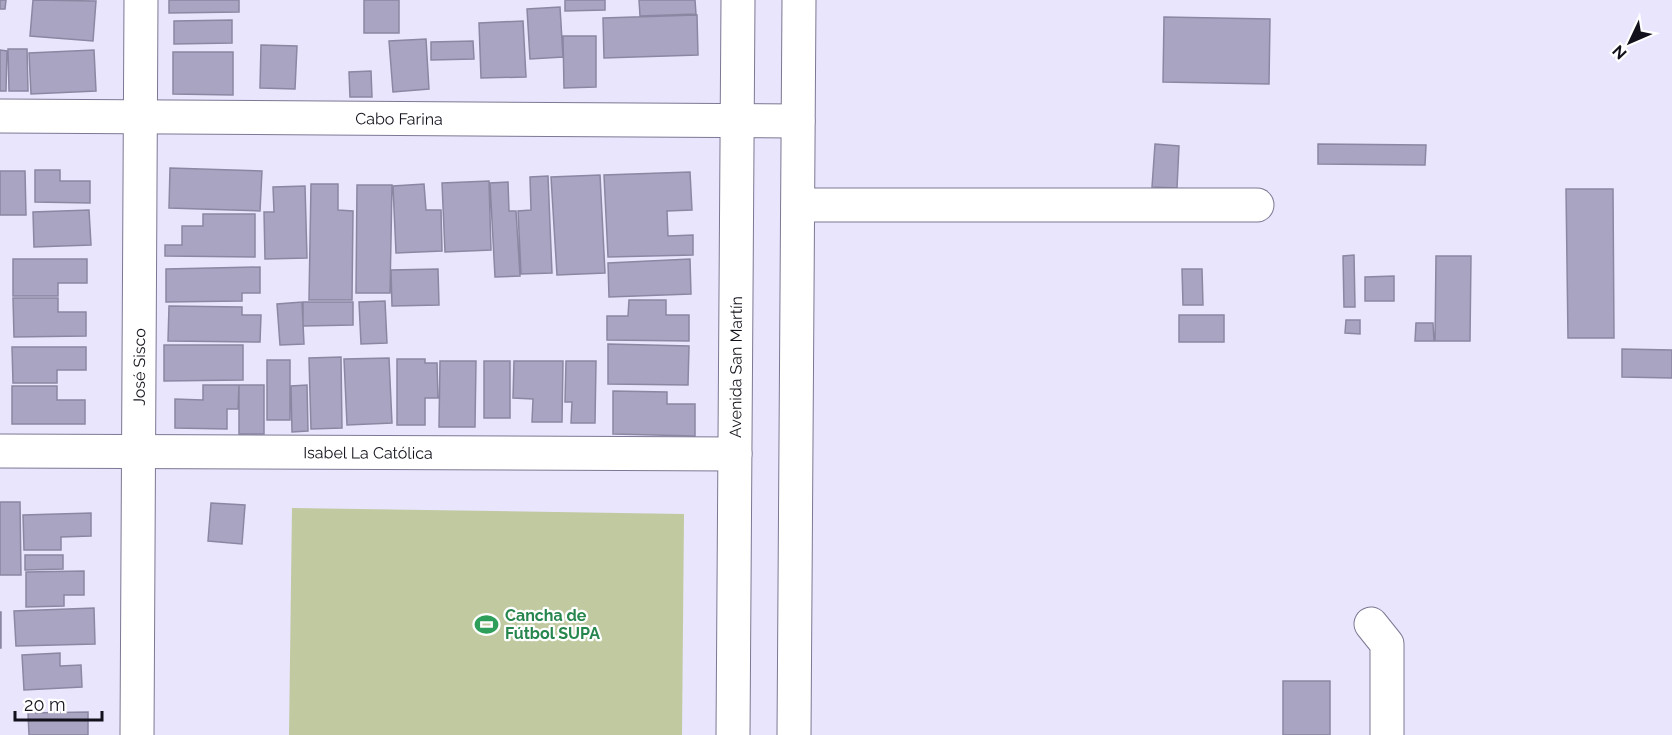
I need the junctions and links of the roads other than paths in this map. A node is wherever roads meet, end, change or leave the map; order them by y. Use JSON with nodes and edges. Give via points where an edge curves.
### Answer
{"nodes":[{"id":1,"x":141,"y":0,"type":"edge"},
{"id":2,"x":738,"y":0,"type":"edge"},
{"id":3,"x":799,"y":0,"type":"edge"},
{"id":4,"x":0,"y":116,"type":"edge"},
{"id":5,"x":140,"y":117,"type":"junction"},
{"id":6,"x":737,"y":120,"type":"junction"},
{"id":7,"x":798,"y":121,"type":"junction"},
{"id":8,"x":1257,"y":205,"type":"dead end"},
{"id":9,"x":798,"y":206,"type":"junction"},
{"id":10,"x":0,"y":451,"type":"edge"},
{"id":11,"x":138,"y":451,"type":"junction"},
{"id":12,"x":735,"y":454,"type":"junction"},
{"id":13,"x":1371,"y":624,"type":"dead end"},
{"id":14,"x":137,"y":735,"type":"edge"},
{"id":15,"x":733,"y":735,"type":"edge"},
{"id":16,"x":794,"y":735,"type":"edge"},
{"id":17,"x":1387,"y":735,"type":"edge"}],
"edges":[{"from":1,"to":5,"type":"street","name":"José Sisco"},
{"from":2,"to":6,"type":"street","name":"Avenida San Martín"},
{"from":3,"to":7,"type":"street"},
{"from":4,"to":5,"type":"street","name":"Cabo Farina"},
{"from":5,"to":6,"type":"street","name":"Cabo Farina"},
{"from":5,"to":11,"type":"street","name":"José Sisco"},
{"from":6,"to":7,"type":"street","name":"Cabo Farina"},
{"from":6,"to":12,"type":"street","name":"Avenida San Martín"},
{"from":7,"to":9,"type":"street"},
{"from":8,"to":9,"type":"street"},
{"from":9,"to":16,"type":"street"},
{"from":10,"to":11,"type":"street","name":"Isabel La Católica"},
{"from":11,"to":12,"type":"street","name":"Isabel La Católica"},
{"from":11,"to":14,"type":"street","name":"José Sisco"},
{"from":12,"to":15,"type":"street","name":"Avenida San Martín"},
{"from":13,"to":17,"type":"street","via":[[1387,644]]}]}
